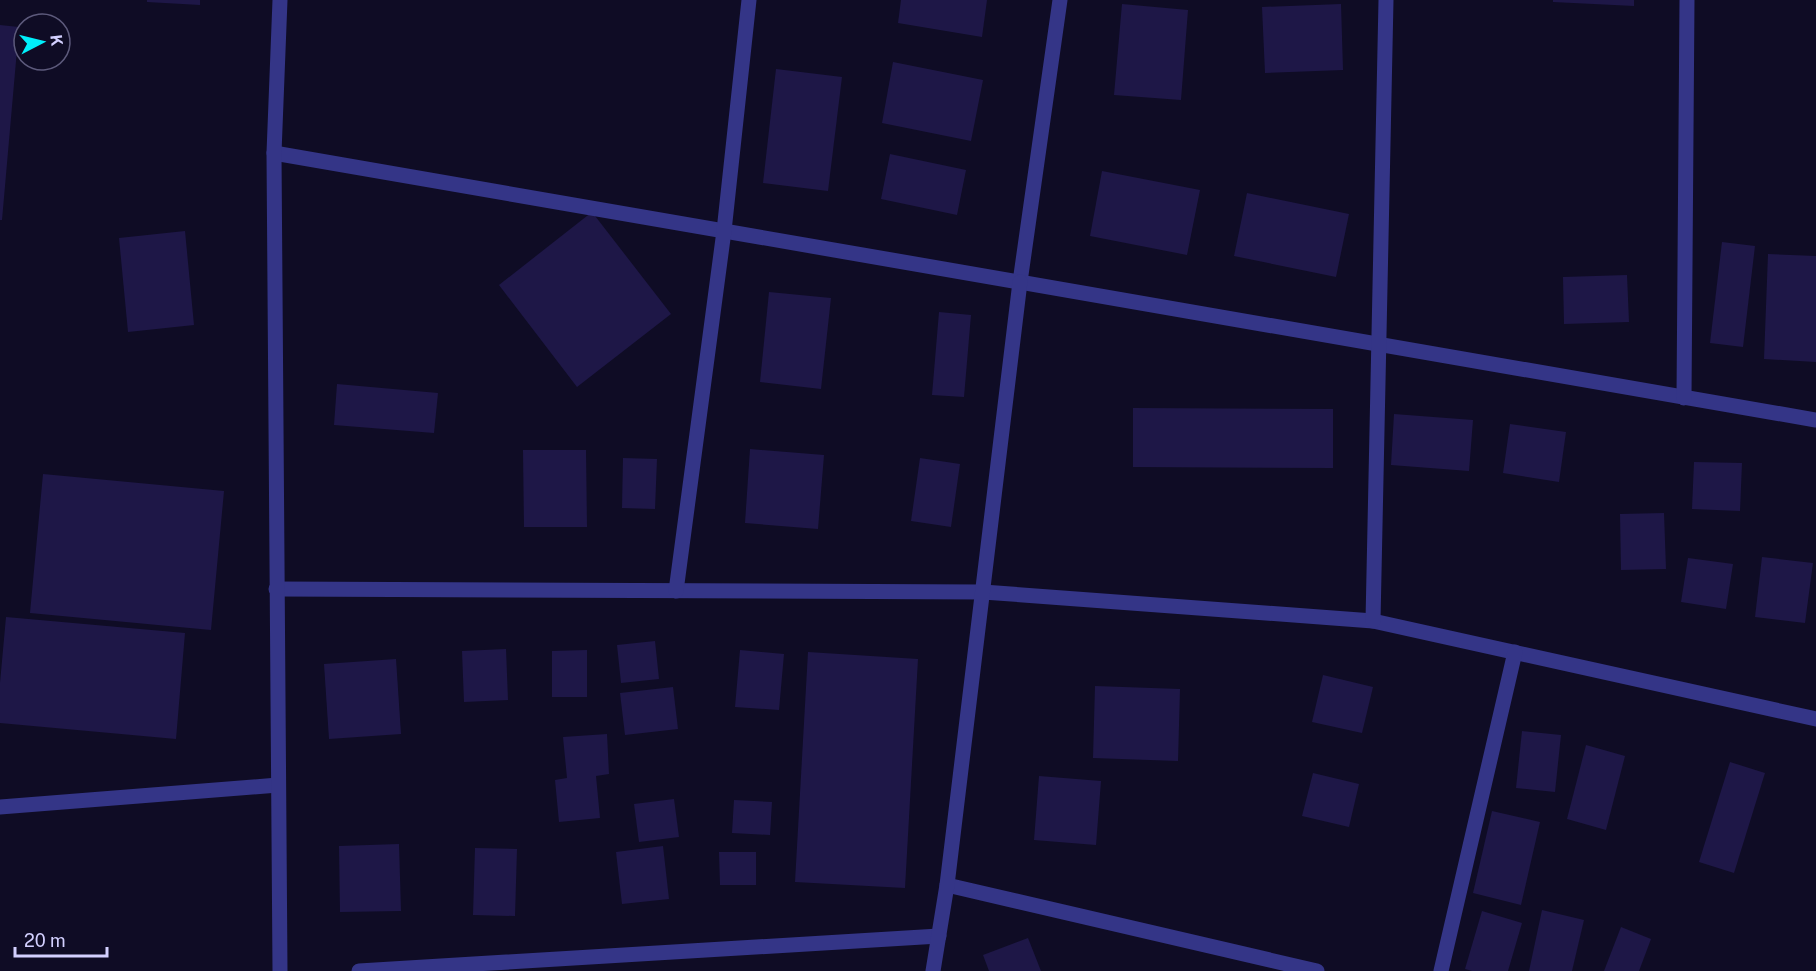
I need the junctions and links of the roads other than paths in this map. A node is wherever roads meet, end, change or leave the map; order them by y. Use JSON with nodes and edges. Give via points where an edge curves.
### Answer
{"nodes":[{"id":1,"x":280,"y":0,"type":"edge"},
{"id":2,"x":749,"y":0,"type":"edge"},
{"id":3,"x":1060,"y":0,"type":"edge"},
{"id":4,"x":1386,"y":0,"type":"edge"},
{"id":5,"x":1687,"y":0,"type":"edge"},
{"id":6,"x":274,"y":153,"type":"junction"},
{"id":7,"x":724,"y":231,"type":"junction"},
{"id":8,"x":1020,"y":282,"type":"junction"},
{"id":9,"x":1380,"y":345,"type":"junction"},
{"id":10,"x":1683,"y":398,"type":"junction"},
{"id":11,"x":1816,"y":420,"type":"edge"},
{"id":12,"x":276,"y":589,"type":"junction"},
{"id":13,"x":676,"y":591,"type":"junction"},
{"id":14,"x":983,"y":592,"type":"junction"},
{"id":15,"x":1373,"y":621,"type":"junction"},
{"id":16,"x":1515,"y":652,"type":"junction"},
{"id":17,"x":1816,"y":718,"type":"edge"},
{"id":18,"x":278,"y":785,"type":"junction"},
{"id":19,"x":0,"y":807,"type":"edge"},
{"id":20,"x":947,"y":885,"type":"junction"},
{"id":21,"x":939,"y":936,"type":"junction"},
{"id":22,"x":280,"y":971,"type":"edge"},
{"id":23,"x":358,"y":971,"type":"edge"},
{"id":24,"x":933,"y":971,"type":"edge"},
{"id":25,"x":1317,"y":971,"type":"edge"},
{"id":26,"x":1441,"y":971,"type":"edge"}],
"edges":[{"from":1,"to":6,"type":"street"},
{"from":2,"to":7,"type":"street"},
{"from":3,"to":8,"type":"street"},
{"from":4,"to":9,"type":"street"},
{"from":5,"to":10,"type":"street"},
{"from":6,"to":7,"type":"street"},
{"from":6,"to":12,"type":"street"},
{"from":7,"to":8,"type":"street"},
{"from":7,"to":13,"type":"street"},
{"from":8,"to":9,"type":"street"},
{"from":8,"to":14,"type":"street"},
{"from":9,"to":10,"type":"street"},
{"from":9,"to":15,"type":"street"},
{"from":10,"to":11,"type":"street"},
{"from":12,"to":13,"type":"street"},
{"from":12,"to":18,"type":"street"},
{"from":13,"to":14,"type":"street"},
{"from":14,"to":15,"type":"street"},
{"from":14,"to":20,"type":"street"},
{"from":15,"to":16,"type":"street"},
{"from":16,"to":17,"type":"street"},
{"from":16,"to":26,"type":"street"},
{"from":18,"to":19,"type":"street"},
{"from":18,"to":22,"type":"street"},
{"from":20,"to":21,"type":"street"},
{"from":20,"to":25,"type":"street"},
{"from":21,"to":23,"type":"street"},
{"from":21,"to":24,"type":"street"}]}
